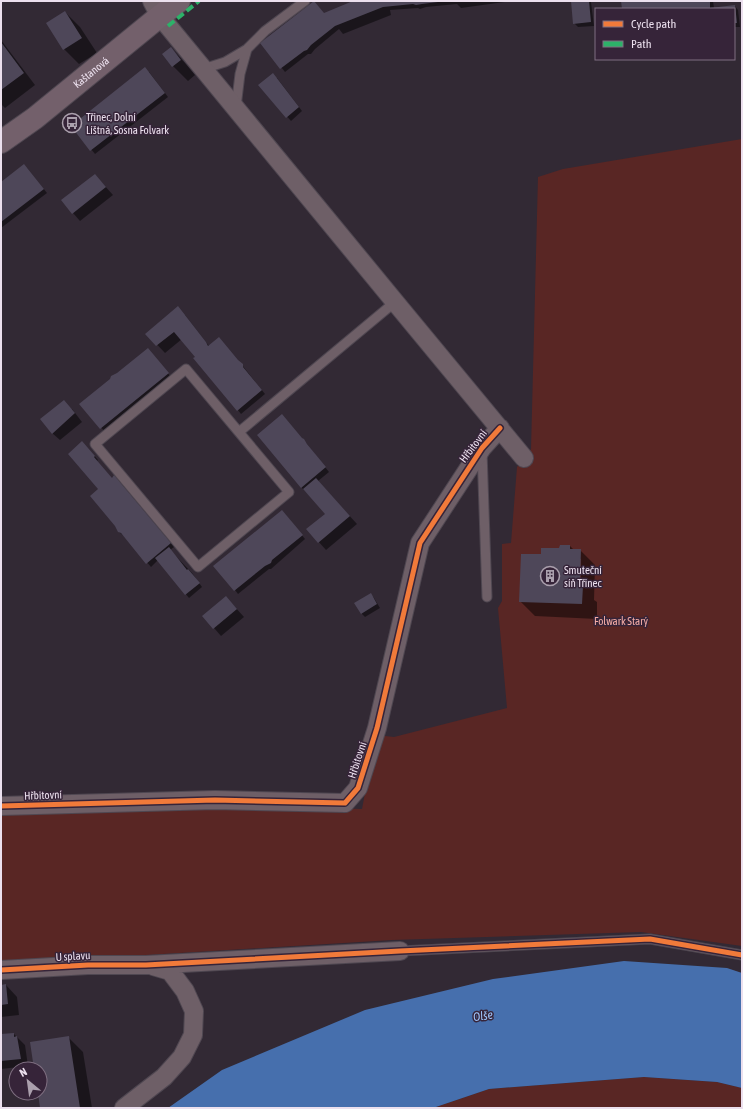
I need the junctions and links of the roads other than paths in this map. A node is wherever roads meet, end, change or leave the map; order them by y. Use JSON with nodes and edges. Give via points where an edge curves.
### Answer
{"nodes":[{"id":1,"x":179,"y":1,"type":"edge"},
{"id":2,"x":305,"y":1,"type":"edge"},
{"id":3,"x":156,"y":8,"type":"edge"},
{"id":4,"x":247,"y":49,"type":"junction"},
{"id":5,"x":203,"y":69,"type":"junction"},
{"id":6,"x":235,"y":108,"type":"junction"},
{"id":7,"x":1,"y":142,"type":"edge"},
{"id":8,"x":395,"y":302,"type":"junction"},
{"id":9,"x":500,"y":428,"type":"junction"},
{"id":10,"x":239,"y":432,"type":"junction"},
{"id":11,"x":482,"y":448,"type":"junction"},
{"id":12,"x":524,"y":458,"type":"dead end"},
{"id":13,"x":487,"y":597,"type":"dead end"},
{"id":14,"x":1,"y":806,"type":"edge"},
{"id":15,"x":400,"y":951,"type":"joint"},
{"id":16,"x":742,"y":955,"type":"edge"},
{"id":17,"x":146,"y":965,"type":"junction"},
{"id":18,"x":1,"y":970,"type":"edge"},
{"id":19,"x":124,"y":1108,"type":"edge"}],
"edges":[{"from":1,"to":3,"type":"street","name":"Kaštanová"},
{"from":2,"to":4,"type":"lane","via":[[265,31]]},
{"from":3,"to":5,"type":"street"},
{"from":3,"to":7,"type":"street","name":"Kaštanová","via":[[34,118]]},
{"from":4,"to":5,"type":"lane","via":[[225,62]]},
{"from":4,"to":6,"type":"lane"},
{"from":5,"to":6,"type":"street"},
{"from":6,"to":8,"type":"street"},
{"from":8,"to":9,"type":"street"},
{"from":8,"to":10,"type":"lane"},
{"from":9,"to":11,"type":"street","name":"Hřbitovní"},
{"from":9,"to":12,"type":"street"},
{"from":10,"to":10,"type":"lane","via":[[186,369],[96,444],[198,568],[289,492]]},
{"from":11,"to":13,"type":"lane"},
{"from":11,"to":14,"type":"street","name":"Hřbitovní","via":[[420,543],[377,728],[358,788],[345,803],[215,800]]},
{"from":15,"to":16,"type":"lane","via":[[650,939]]},
{"from":15,"to":17,"type":"street"},
{"from":17,"to":18,"type":"street","name":"U splavu"},
{"from":17,"to":19,"type":"street","via":[[170,971],[185,991],[194,1011],[193,1035],[182,1057],[164,1077]]}]}
